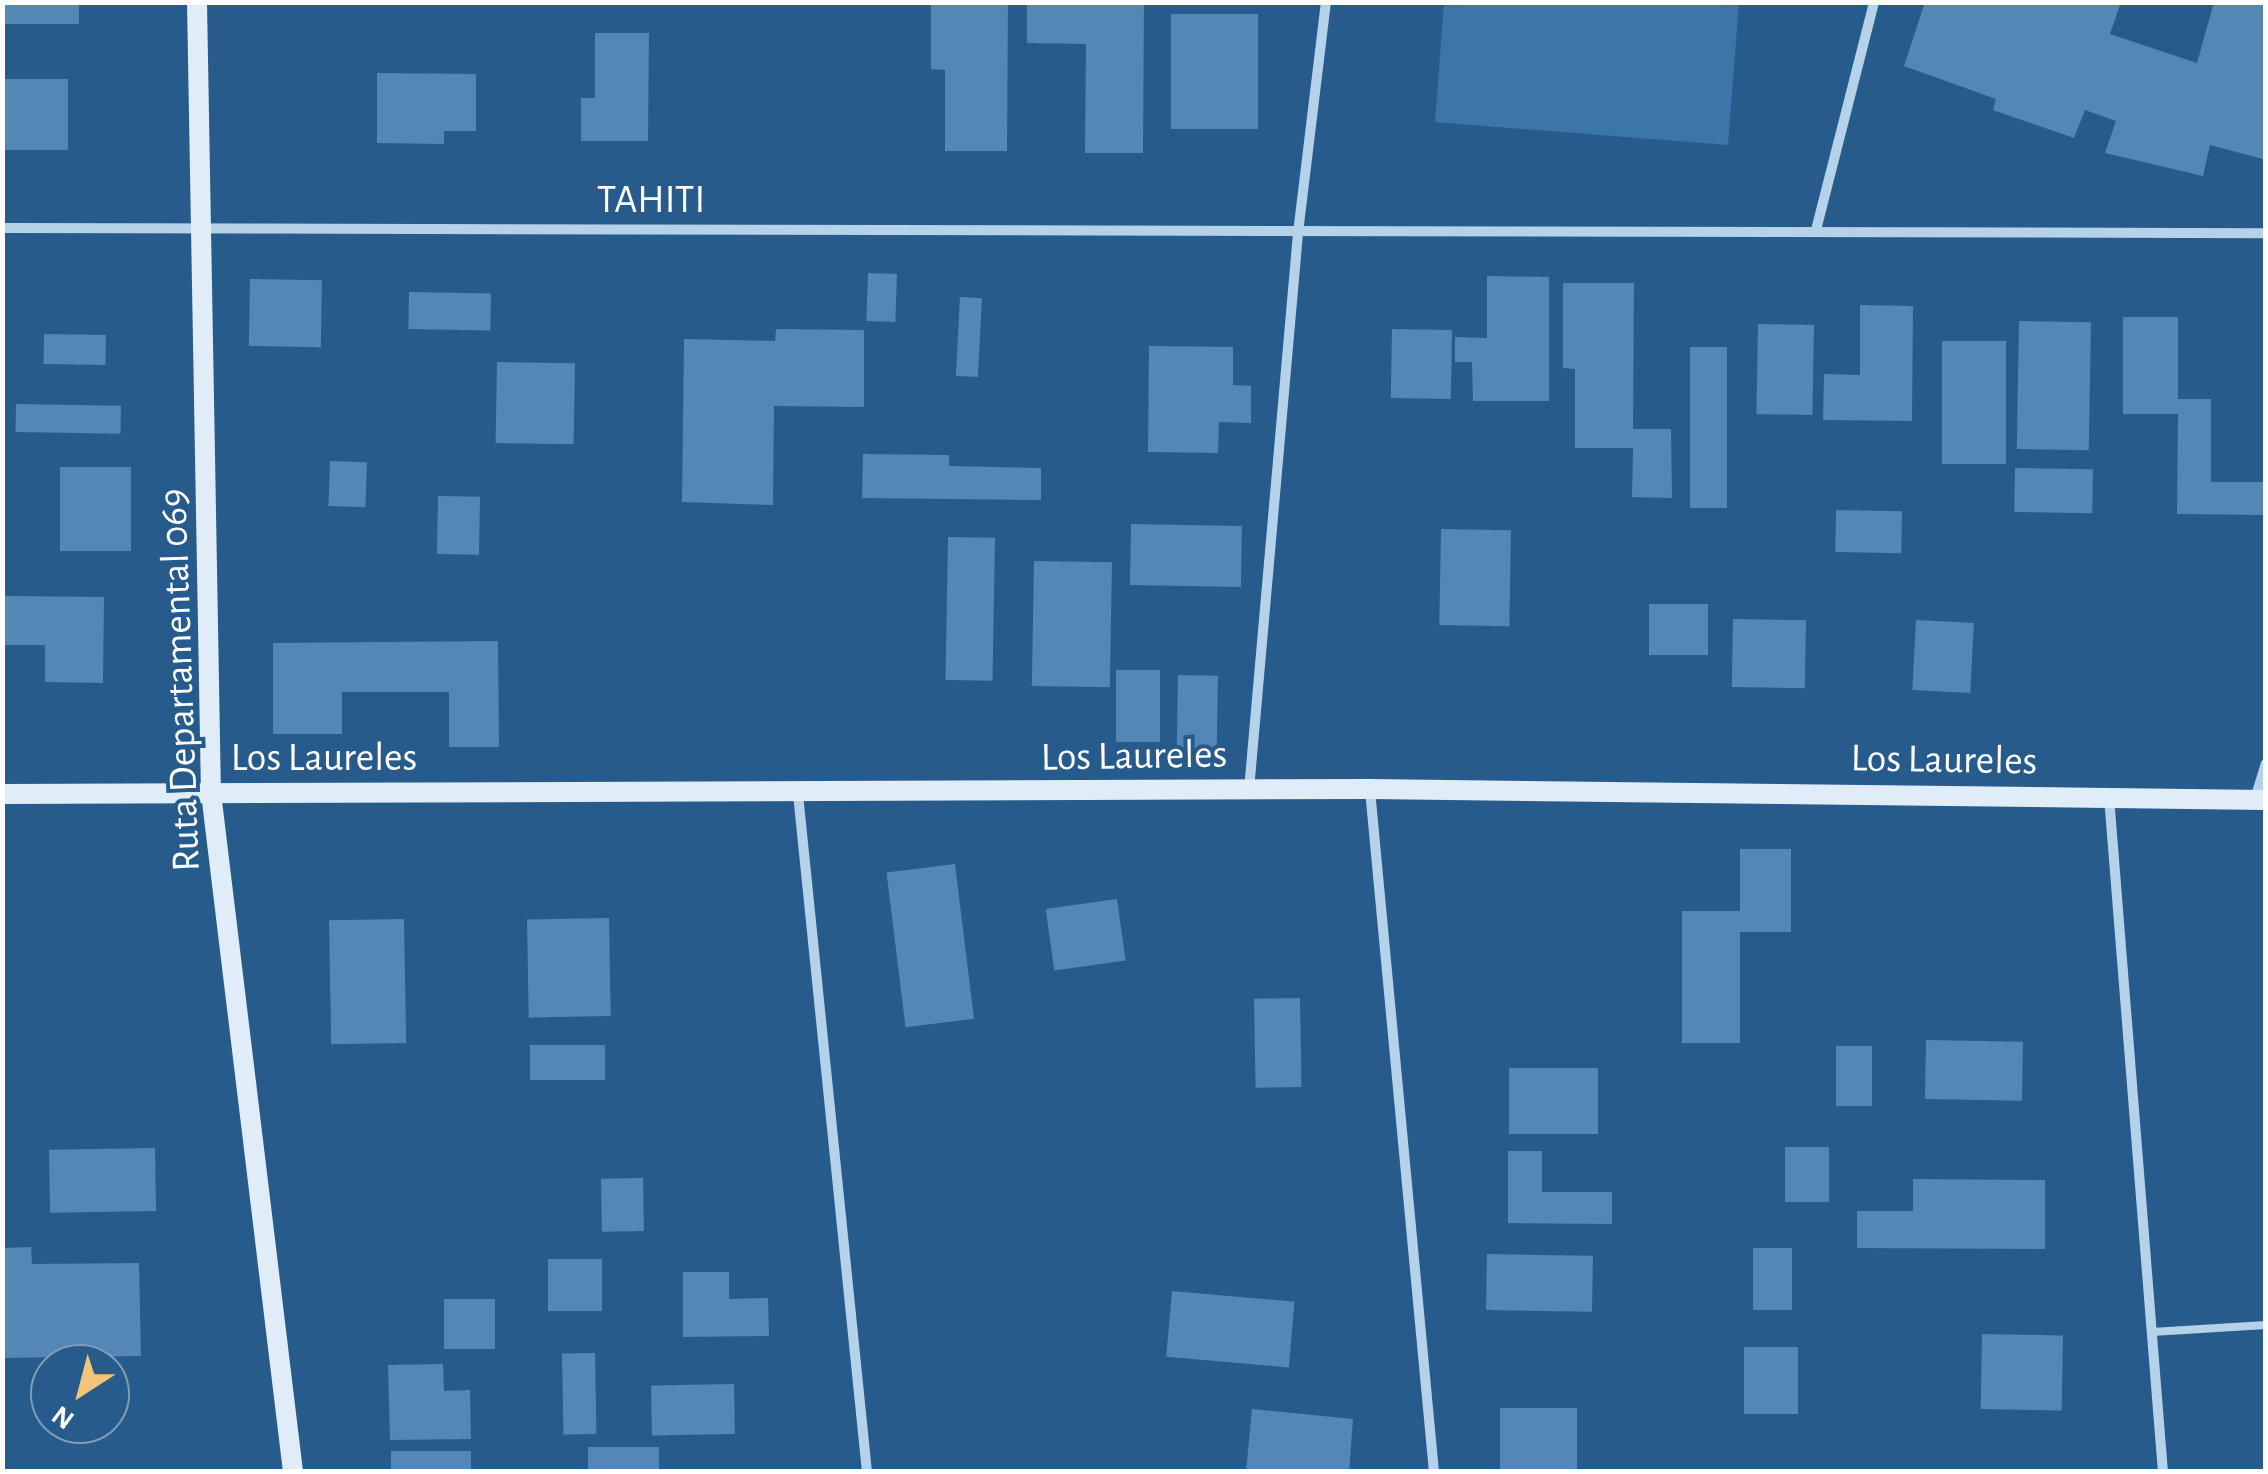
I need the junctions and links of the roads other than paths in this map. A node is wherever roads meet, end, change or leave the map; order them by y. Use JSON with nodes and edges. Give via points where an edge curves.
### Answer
{"nodes":[{"id":1,"x":197,"y":2,"type":"edge"},
{"id":2,"x":1326,"y":2,"type":"edge"},
{"id":3,"x":1874,"y":2,"type":"edge"},
{"id":4,"x":2,"y":228,"type":"edge"},
{"id":5,"x":202,"y":228,"type":"junction"},
{"id":6,"x":1816,"y":230,"type":"junction"},
{"id":7,"x":1298,"y":232,"type":"junction"},
{"id":8,"x":2266,"y":233,"type":"edge"},
{"id":9,"x":2266,"y":764,"type":"edge"},
{"id":10,"x":1370,"y":789,"type":"junction"},
{"id":11,"x":1248,"y":790,"type":"junction"},
{"id":12,"x":211,"y":793,"type":"junction"},
{"id":13,"x":2,"y":794,"type":"edge"},
{"id":14,"x":798,"y":794,"type":"junction"},
{"id":15,"x":2110,"y":797,"type":"junction"},
{"id":16,"x":2260,"y":800,"type":"edge"},
{"id":17,"x":2266,"y":1325,"type":"edge"},
{"id":18,"x":2152,"y":1332,"type":"junction"},
{"id":19,"x":293,"y":1472,"type":"edge"},
{"id":20,"x":867,"y":1472,"type":"edge"},
{"id":21,"x":1434,"y":1472,"type":"edge"},
{"id":22,"x":2163,"y":1472,"type":"edge"}],
"edges":[{"from":1,"to":5,"type":"street","name":"Ruta Departamental 069"},
{"from":2,"to":7,"type":"street"},
{"from":3,"to":6,"type":"street"},
{"from":4,"to":5,"type":"street","name":"TAHITI"},
{"from":5,"to":7,"type":"street","name":"TAHITI"},
{"from":5,"to":12,"type":"street","name":"Ruta Departamental 069"},
{"from":6,"to":7,"type":"street","name":"TAHITI"},
{"from":6,"to":8,"type":"street","name":"TAHITI"},
{"from":7,"to":11,"type":"street"},
{"from":9,"to":16,"type":"street"},
{"from":10,"to":11,"type":"street","name":"Los Laureles"},
{"from":10,"to":15,"type":"street","name":"Los Laureles"},
{"from":10,"to":21,"type":"street"},
{"from":11,"to":14,"type":"street","name":"Los Laureles"},
{"from":12,"to":13,"type":"street","name":"Los Laureles"},
{"from":12,"to":14,"type":"street","name":"Los Laureles"},
{"from":12,"to":19,"type":"street","name":"Ruta Departamental 069"},
{"from":14,"to":20,"type":"street"},
{"from":15,"to":16,"type":"street","name":"Los Laureles"},
{"from":15,"to":18,"type":"street"},
{"from":17,"to":18,"type":"lane"},
{"from":18,"to":22,"type":"street"}]}
